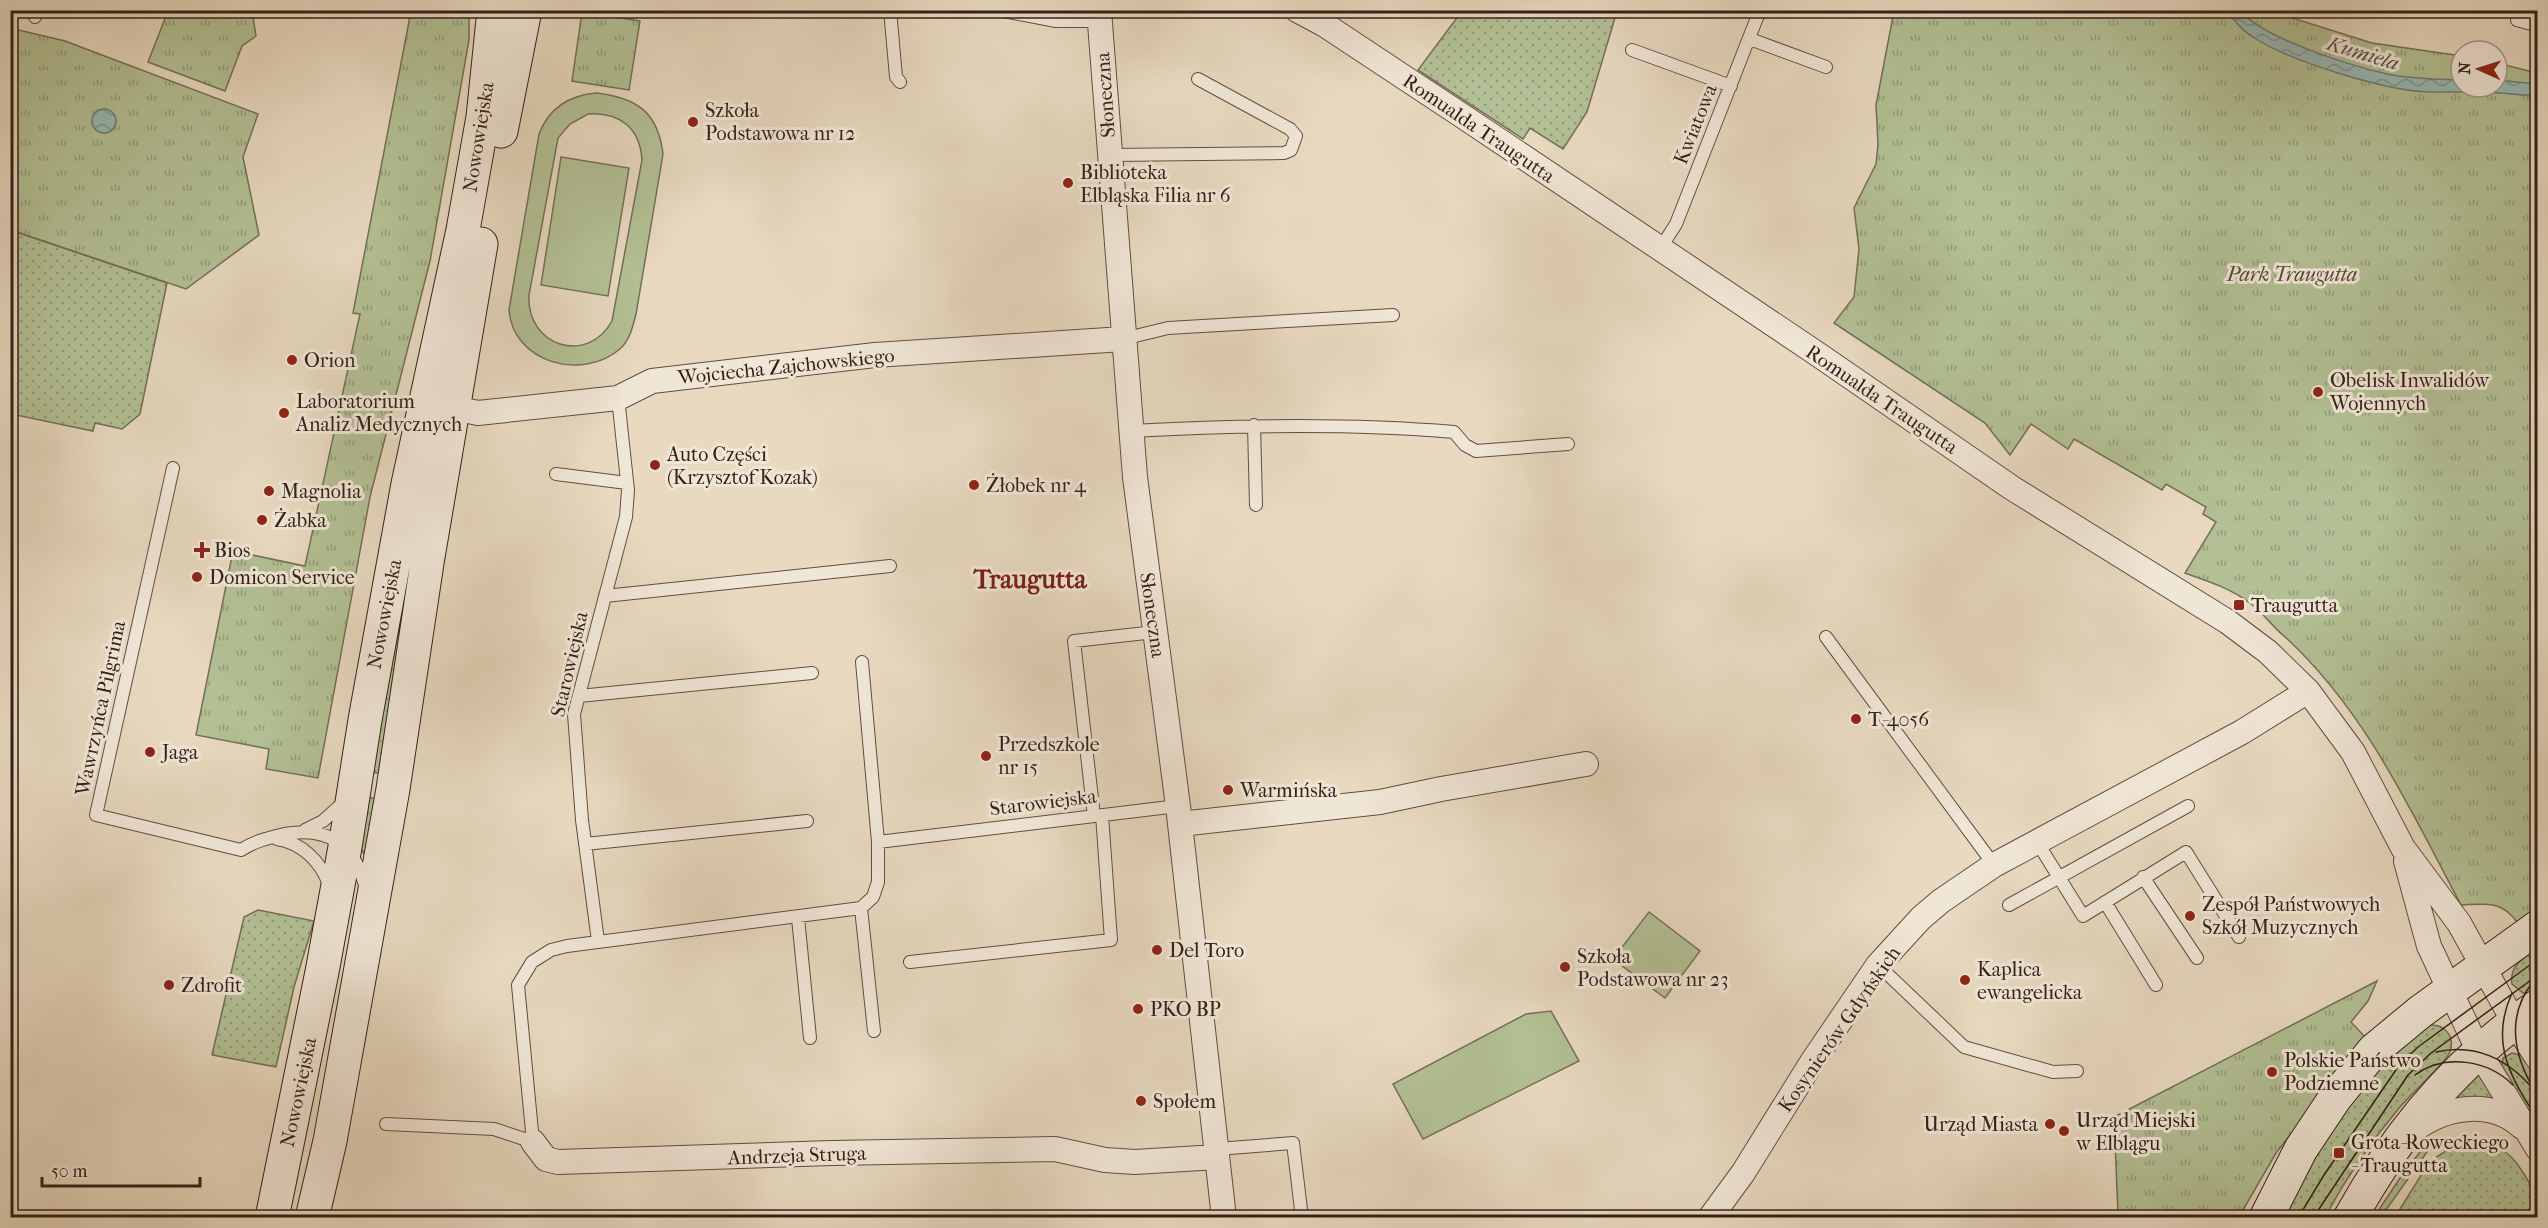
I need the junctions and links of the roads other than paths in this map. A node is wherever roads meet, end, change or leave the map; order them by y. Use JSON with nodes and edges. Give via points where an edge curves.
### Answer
{"nodes":[{"id":1,"x":494,"y":10,"type":"edge"},
{"id":2,"x":525,"y":10,"type":"edge"},
{"id":3,"x":891,"y":10,"type":"edge"},
{"id":4,"x":998,"y":10,"type":"edge"},
{"id":5,"x":1298,"y":10,"type":"edge"},
{"id":6,"x":1760,"y":10,"type":"edge"},
{"id":7,"x":1099,"y":16,"type":"edge"},
{"id":8,"x":2517,"y":20,"type":"dead end"},
{"id":9,"x":2538,"y":26,"type":"edge"},
{"id":10,"x":1750,"y":39,"type":"junction"},
{"id":11,"x":1632,"y":50,"type":"dead end"},
{"id":12,"x":1826,"y":67,"type":"dead end"},
{"id":13,"x":1198,"y":80,"type":"dead end"},
{"id":14,"x":900,"y":82,"type":"dead end"},
{"id":15,"x":1731,"y":86,"type":"junction"},
{"id":16,"x":1110,"y":155,"type":"junction"},
{"id":17,"x":1660,"y":249,"type":"junction"},
{"id":18,"x":1393,"y":315,"type":"dead end"},
{"id":19,"x":1123,"y":339,"type":"junction"},
{"id":20,"x":618,"y":398,"type":"junction"},
{"id":21,"x":454,"y":408,"type":"junction"},
{"id":22,"x":1254,"y":425,"type":"junction"},
{"id":23,"x":1131,"y":431,"type":"junction"},
{"id":24,"x":1568,"y":444,"type":"dead end"},
{"id":25,"x":173,"y":468,"type":"dead end"},
{"id":26,"x":556,"y":474,"type":"dead end"},
{"id":27,"x":627,"y":483,"type":"junction"},
{"id":28,"x":1256,"y":505,"type":"dead end"},
{"id":29,"x":890,"y":566,"type":"dead end"},
{"id":30,"x":605,"y":596,"type":"junction"},
{"id":31,"x":1155,"y":632,"type":"junction"},
{"id":32,"x":1826,"y":637,"type":"dead end"},
{"id":33,"x":862,"y":662,"type":"dead end"},
{"id":34,"x":812,"y":673,"type":"dead end"},
{"id":35,"x":2308,"y":691,"type":"junction"},
{"id":36,"x":579,"y":696,"type":"junction"},
{"id":37,"x":1586,"y":764,"type":"dead end"},
{"id":38,"x":355,"y":783,"type":"junction"},
{"id":39,"x":2188,"y":806,"type":"dead end"},
{"id":40,"x":1098,"y":815,"type":"junction"},
{"id":41,"x":1179,"y":815,"type":"junction"},
{"id":42,"x":807,"y":821,"type":"dead end"},
{"id":43,"x":300,"y":832,"type":"junction"},
{"id":44,"x":270,"y":837,"type":"junction"},
{"id":45,"x":878,"y":842,"type":"junction"},
{"id":46,"x":2037,"y":842,"type":"junction"},
{"id":47,"x":585,"y":844,"type":"junction"},
{"id":48,"x":345,"y":847,"type":"junction"},
{"id":49,"x":2403,"y":848,"type":"junction"},
{"id":50,"x":1994,"y":865,"type":"junction"},
{"id":51,"x":2058,"y":876,"type":"junction"},
{"id":52,"x":2143,"y":877,"type":"junction"},
{"id":53,"x":334,"y":902,"type":"junction"},
{"id":54,"x":2105,"y":902,"type":"junction"},
{"id":55,"x":371,"y":904,"type":"junction"},
{"id":56,"x":2009,"y":905,"type":"dead end"},
{"id":57,"x":861,"y":908,"type":"junction"},
{"id":58,"x":798,"y":918,"type":"junction"},
{"id":59,"x":2538,"y":927,"type":"edge"},
{"id":60,"x":2239,"y":937,"type":"dead end"},
{"id":61,"x":598,"y":941,"type":"junction"},
{"id":62,"x":2198,"y":958,"type":"dead end"},
{"id":63,"x":910,"y":962,"type":"dead end"},
{"id":64,"x":1878,"y":965,"type":"junction"},
{"id":65,"x":2483,"y":966,"type":"junction"},
{"id":66,"x":2156,"y":985,"type":"dead end"},
{"id":67,"x":2450,"y":989,"type":"junction"},
{"id":68,"x":2526,"y":1014,"type":"edge"},
{"id":69,"x":874,"y":1031,"type":"dead end"},
{"id":70,"x":810,"y":1038,"type":"dead end"},
{"id":71,"x":2479,"y":1052,"type":"junction"},
{"id":72,"x":2538,"y":1059,"type":"edge"},
{"id":73,"x":2077,"y":1071,"type":"dead end"},
{"id":74,"x":386,"y":1124,"type":"dead end"},
{"id":75,"x":2532,"y":1140,"type":"edge"},
{"id":76,"x":533,"y":1142,"type":"junction"},
{"id":77,"x":2396,"y":1145,"type":"junction"},
{"id":78,"x":1217,"y":1153,"type":"junction"},
{"id":79,"x":272,"y":1218,"type":"edge"},
{"id":80,"x":312,"y":1218,"type":"edge"},
{"id":81,"x":1224,"y":1218,"type":"edge"},
{"id":82,"x":1302,"y":1218,"type":"edge"},
{"id":83,"x":1710,"y":1218,"type":"edge"},
{"id":84,"x":2266,"y":1218,"type":"edge"},
{"id":85,"x":2350,"y":1218,"type":"edge"}],
"edges":[{"from":1,"to":38,"type":"street","name":"Nowowiejska","via":[[474,172],[407,490]]},
{"from":2,"to":21,"type":"street","name":"Nowowiejska"},
{"from":3,"to":14,"type":"lane","via":[[896,77]]},
{"from":4,"to":7,"type":"lane","via":[[1056,21]]},
{"from":5,"to":17,"type":"street","name":"Romualda Traugutta"},
{"from":6,"to":10,"type":"lane","name":"Kwiatowa"},
{"from":7,"to":16,"type":"street","name":"Słoneczna"},
{"from":8,"to":9,"type":"lane"},
{"from":10,"to":12,"type":"lane"},
{"from":10,"to":15,"type":"lane","name":"Kwiatowa"},
{"from":11,"to":15,"type":"lane"},
{"from":13,"to":16,"type":"lane","via":[[1290,129],[1296,136],[1291,150]]},
{"from":15,"to":17,"type":"lane","name":"Kwiatowa","via":[[1676,224]]},
{"from":16,"to":19,"type":"street","name":"Słoneczna"},
{"from":17,"to":35,"type":"street","name":"Romualda Traugutta","via":[[2012,488],[2228,622],[2268,652]]},
{"from":18,"to":19,"type":"lane","via":[[1168,328]]},
{"from":19,"to":20,"type":"street","name":"Wojciecha Zajchowskiego","via":[[924,351],[698,374],[652,381]]},
{"from":19,"to":23,"type":"street","name":"Słoneczna"},
{"from":20,"to":21,"type":"street","name":"Wojciecha Zajchowskiego","via":[[478,413]]},
{"from":20,"to":27,"type":"lane","name":"Starowiejska"},
{"from":21,"to":55,"type":"street","name":"Nowowiejska"},
{"from":22,"to":23,"type":"lane"},
{"from":22,"to":24,"type":"lane","via":[[1454,432],[1476,451]]},
{"from":22,"to":28,"type":"lane"},
{"from":23,"to":31,"type":"street","name":"Słoneczna"},
{"from":25,"to":44,"type":"lane","name":"Wawrzyńca Pilgrima","via":[[96,815],[241,850]]},
{"from":26,"to":27,"type":"lane"},
{"from":27,"to":30,"type":"lane","name":"Starowiejska","via":[[626,517]]},
{"from":29,"to":30,"type":"lane"},
{"from":30,"to":36,"type":"lane","name":"Starowiejska"},
{"from":31,"to":40,"type":"lane","via":[[1074,642]]},
{"from":31,"to":41,"type":"street","name":"Słoneczna"},
{"from":32,"to":50,"type":"lane"},
{"from":33,"to":45,"type":"lane"},
{"from":34,"to":36,"type":"lane"},
{"from":35,"to":46,"type":"street","name":"Kosynierów Gdyńskich","via":[[2252,727]]},
{"from":35,"to":49,"type":"street","name":"Romualda Traugutta","via":[[2353,752]]},
{"from":36,"to":47,"type":"lane","name":"Starowiejska","via":[[574,714],[575,739]]},
{"from":37,"to":41,"type":"street","via":[[1380,802]]},
{"from":38,"to":43,"type":"lane","name":"Wawrzyńca Pilgrima","via":[[347,799],[332,813]]},
{"from":38,"to":48,"type":"street","name":"Nowowiejska"},
{"from":39,"to":51,"type":"lane"},
{"from":40,"to":41,"type":"lane","name":"Starowiejska"},
{"from":40,"to":45,"type":"lane","name":"Starowiejska"},
{"from":40,"to":63,"type":"lane","via":[[1111,940]]},
{"from":41,"to":78,"type":"street","name":"Słoneczna"},
{"from":42,"to":47,"type":"lane"},
{"from":43,"to":44,"type":"lane","name":"Wawrzyńca Pilgrima"},
{"from":43,"to":48,"type":"lane","name":"Wawrzyńca Pilgrima","via":[[321,833]]},
{"from":44,"to":53,"type":"lane","via":[[289,841],[314,858],[324,872]]},
{"from":45,"to":57,"type":"lane","via":[[878,882],[873,897]]},
{"from":46,"to":50,"type":"street","name":"Kosynierów Gdyńskich"},
{"from":46,"to":51,"type":"lane"},
{"from":47,"to":61,"type":"lane","name":"Starowiejska"},
{"from":48,"to":53,"type":"street","name":"Nowowiejska"},
{"from":48,"to":55,"type":"lane","name":"Wawrzyńca Pilgrima","via":[[357,864]]},
{"from":49,"to":65,"type":"street","name":"Romualda Traugutta","via":[[2459,923]]},
{"from":49,"to":67,"type":"street","name":"Romualda Traugutta","via":[[2430,945]]},
{"from":50,"to":64,"type":"street","name":"Kosynierów Gdyńskich","via":[[1921,918]]},
{"from":51,"to":54,"type":"lane","via":[[2083,916]]},
{"from":51,"to":56,"type":"lane"},
{"from":52,"to":54,"type":"lane"},
{"from":52,"to":60,"type":"lane","via":[[2186,852]]},
{"from":52,"to":62,"type":"lane"},
{"from":53,"to":79,"type":"street","name":"Nowowiejska"},
{"from":54,"to":66,"type":"lane"},
{"from":55,"to":80,"type":"street","name":"Nowowiejska","via":[[330,1141]]},
{"from":57,"to":58,"type":"lane"},
{"from":57,"to":69,"type":"lane"},
{"from":58,"to":61,"type":"lane"},
{"from":58,"to":70,"type":"lane"},
{"from":59,"to":65,"type":"street"},
{"from":61,"to":76,"type":"lane","via":[[551,950],[531,962],[518,985]]},
{"from":64,"to":73,"type":"lane","via":[[1964,1047],[2054,1072]]},
{"from":64,"to":83,"type":"street","name":"Kosynierów Gdyńskich"},
{"from":65,"to":67,"type":"street"},
{"from":65,"to":68,"type":"street","name":"Romualda Traugutta"},
{"from":67,"to":71,"type":"street","name":"Romualda Traugutta"},
{"from":67,"to":84,"type":"street","via":[[2382,1042],[2335,1098],[2301,1149]]},
{"from":68,"to":71,"type":"street"},
{"from":68,"to":72,"type":"street","name":"Romualda Traugutta"},
{"from":71,"to":75,"type":"street","name":"Romualda Traugutta"},
{"from":71,"to":77,"type":"street","via":[[2430,1102]]},
{"from":74,"to":76,"type":"lane","name":"Andrzeja Struga","via":[[494,1129]]},
{"from":75,"to":77,"type":"street","via":[[2512,1118],[2472,1108],[2436,1116]]},
{"from":76,"to":78,"type":"street","name":"Andrzeja Struga","via":[[546,1159],[558,1162],[1055,1149],[1135,1162]]},
{"from":77,"to":85,"type":"street"},
{"from":78,"to":81,"type":"street","name":"Słoneczna"},
{"from":78,"to":82,"type":"lane","via":[[1293,1143]]}]}
